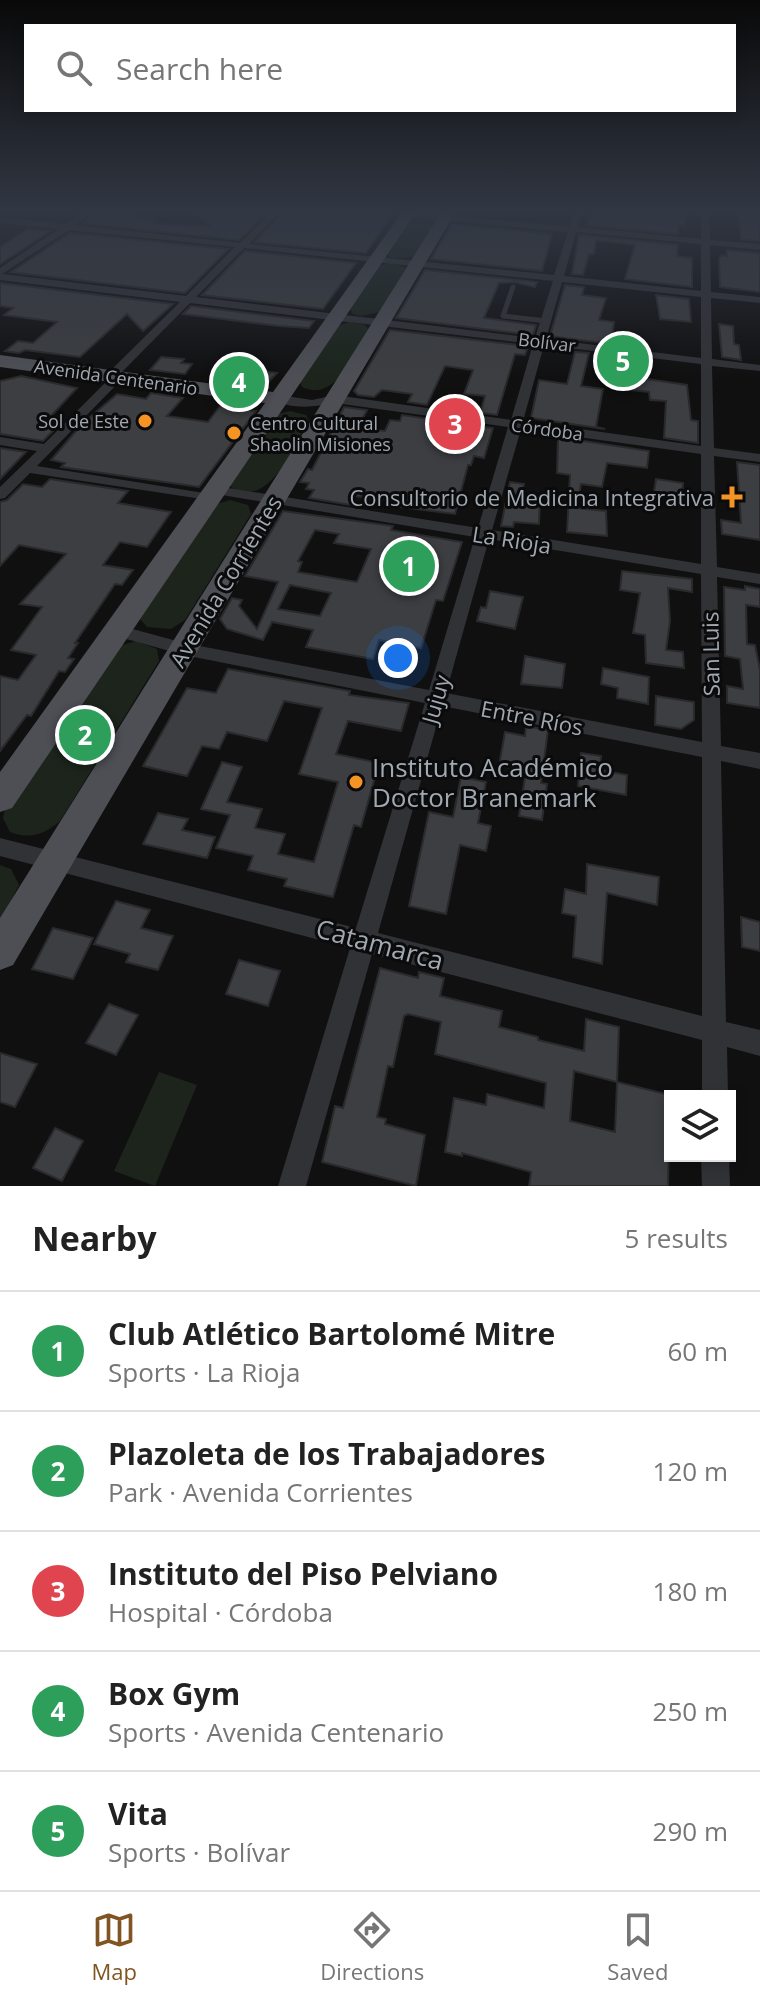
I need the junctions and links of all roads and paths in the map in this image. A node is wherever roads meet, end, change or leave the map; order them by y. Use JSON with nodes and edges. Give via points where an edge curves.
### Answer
{"nodes":[{"id":1,"x":221,"y":266,"type":"edge"},
{"id":2,"x":371,"y":266,"type":"edge"},
{"id":3,"x":416,"y":266,"type":"edge"},
{"id":4,"x":447,"y":266,"type":"edge"},
{"id":5,"x":562,"y":266,"type":"edge"},
{"id":6,"x":705,"y":266,"type":"edge"},
{"id":7,"x":0,"y":274,"type":"edge"},
{"id":8,"x":558,"y":279,"type":"junction"},
{"id":9,"x":513,"y":287,"type":"dead end"},
{"id":10,"x":706,"y":294,"type":"junction"},
{"id":11,"x":188,"y":299,"type":"junction"},
{"id":12,"x":760,"y":300,"type":"edge"},
{"id":13,"x":336,"y":317,"type":"junction"},
{"id":14,"x":546,"y":321,"type":"junction"},
{"id":15,"x":382,"y":322,"type":"junction"},
{"id":16,"x":540,"y":341,"type":"junction"},
{"id":17,"x":0,"y":361,"type":"edge"},
{"id":18,"x":706,"y":361,"type":"junction"},
{"id":19,"x":760,"y":368,"type":"edge"},
{"id":20,"x":118,"y":377,"type":"junction"},
{"id":21,"x":279,"y":399,"type":"junction"},
{"id":22,"x":335,"y":399,"type":"junction"},
{"id":23,"x":516,"y":424,"type":"junction"},
{"id":24,"x":0,"y":441,"type":"edge"},
{"id":25,"x":46,"y":448,"type":"junction"},
{"id":26,"x":707,"y":450,"type":"junction"},
{"id":27,"x":760,"y":458,"type":"edge"},
{"id":28,"x":27,"y":468,"type":"junction"},
{"id":29,"x":213,"y":494,"type":"junction"},
{"id":30,"x":0,"y":495,"type":"edge"},
{"id":31,"x":275,"y":499,"type":"junction"},
{"id":32,"x":484,"y":534,"type":"junction"},
{"id":33,"x":709,"y":571,"type":"junction"},
{"id":34,"x":760,"y":579,"type":"edge"},
{"id":35,"x":118,"y":631,"type":"junction"},
{"id":36,"x":184,"y":649,"type":"junction"},
{"id":37,"x":435,"y":698,"type":"junction"},
{"id":38,"x":711,"y":752,"type":"junction"},
{"id":39,"x":760,"y":761,"type":"edge"},
{"id":40,"x":0,"y":798,"type":"edge"},
{"id":41,"x":0,"y":847,"type":"edge"},
{"id":42,"x":55,"y":860,"type":"junction"},
{"id":43,"x":364,"y":940,"type":"junction"},
{"id":44,"x":0,"y":952,"type":"edge"},
{"id":45,"x":714,"y":1031,"type":"junction"},
{"id":46,"x":760,"y":1043,"type":"edge"},
{"id":47,"x":715,"y":1090,"type":"edge"},
{"id":48,"x":715,"y":1162,"type":"edge"},
{"id":49,"x":292,"y":1186,"type":"edge"},
{"id":50,"x":716,"y":1186,"type":"edge"}],
"edges":[{"from":1,"to":11,"type":"street"},
{"from":2,"to":13,"type":"main road"},
{"from":3,"to":15,"type":"main road","name":"Avenida Corrientes"},
{"from":4,"to":8,"type":"street"},
{"from":5,"to":8,"type":"street","name":"Jujuy"},
{"from":6,"to":10,"type":"street","name":"San Luis"},
{"from":7,"to":11,"type":"street","name":"Bolívar"},
{"from":8,"to":10,"type":"street"},
{"from":8,"to":14,"type":"street","name":"Jujuy"},
{"from":9,"to":14,"type":"lane","via":[[503,316]]},
{"from":10,"to":12,"type":"street"},
{"from":10,"to":18,"type":"street","name":"San Luis"},
{"from":11,"to":13,"type":"street","name":"Bolívar"},
{"from":11,"to":20,"type":"street","via":[[116,371]]},
{"from":13,"to":15,"type":"street","name":"Bolívar"},
{"from":13,"to":21,"type":"main road"},
{"from":14,"to":16,"type":"street","name":"Jujuy"},
{"from":15,"to":16,"type":"street","name":"Bolívar"},
{"from":15,"to":22,"type":"main road","name":"Avenida Corrientes"},
{"from":16,"to":18,"type":"street","name":"Bolívar"},
{"from":16,"to":23,"type":"street","name":"Jujuy"},
{"from":17,"to":20,"type":"main road","name":"Avenida Centenario"},
{"from":18,"to":19,"type":"street","name":"Bolívar"},
{"from":18,"to":26,"type":"street","name":"San Luis"},
{"from":20,"to":21,"type":"main road","name":"Avenida Centenario"},
{"from":20,"to":25,"type":"street"},
{"from":21,"to":22,"type":"street","name":"Córdoba","via":[[312,404]]},
{"from":21,"to":29,"type":"main road"},
{"from":22,"to":23,"type":"street","name":"Córdoba"},
{"from":22,"to":31,"type":"main road","name":"Avenida Corrientes"},
{"from":23,"to":26,"type":"street","name":"Córdoba"},
{"from":23,"to":32,"type":"street","name":"Jujuy"},
{"from":24,"to":25,"type":"street"},
{"from":25,"to":28,"type":"street"},
{"from":26,"to":27,"type":"street","name":"Córdoba"},
{"from":26,"to":33,"type":"street","name":"San Luis"},
{"from":28,"to":29,"type":"street","name":"La Rioja"},
{"from":28,"to":30,"type":"street"},
{"from":29,"to":31,"type":"street","name":"La Rioja"},
{"from":29,"to":35,"type":"main road"},
{"from":31,"to":32,"type":"street","name":"La Rioja"},
{"from":31,"to":36,"type":"main road","name":"Avenida Corrientes"},
{"from":32,"to":33,"type":"street","name":"La Rioja"},
{"from":32,"to":37,"type":"street","name":"Jujuy"},
{"from":33,"to":34,"type":"street","name":"La Rioja"},
{"from":33,"to":38,"type":"street","name":"San Luis"},
{"from":35,"to":36,"type":"street","name":"Entre Ríos"},
{"from":35,"to":40,"type":"main road"},
{"from":36,"to":37,"type":"street","name":"Entre Ríos"},
{"from":36,"to":42,"type":"main road","name":"Avenida Corrientes"},
{"from":37,"to":38,"type":"street","name":"Entre Ríos"},
{"from":37,"to":43,"type":"street","name":"Jujuy"},
{"from":38,"to":39,"type":"street","name":"Entre Ríos"},
{"from":38,"to":45,"type":"street","name":"San Luis"},
{"from":41,"to":42,"type":"street","name":"Catamarca"},
{"from":42,"to":43,"type":"street","name":"Catamarca"},
{"from":42,"to":44,"type":"main road","name":"Avenida Corrientes"},
{"from":43,"to":45,"type":"street","name":"Catamarca"},
{"from":43,"to":49,"type":"street","name":"Jujuy"},
{"from":45,"to":46,"type":"street","name":"Catamarca"},
{"from":45,"to":47,"type":"street","name":"San Luis"},
{"from":48,"to":50,"type":"street"}]}
